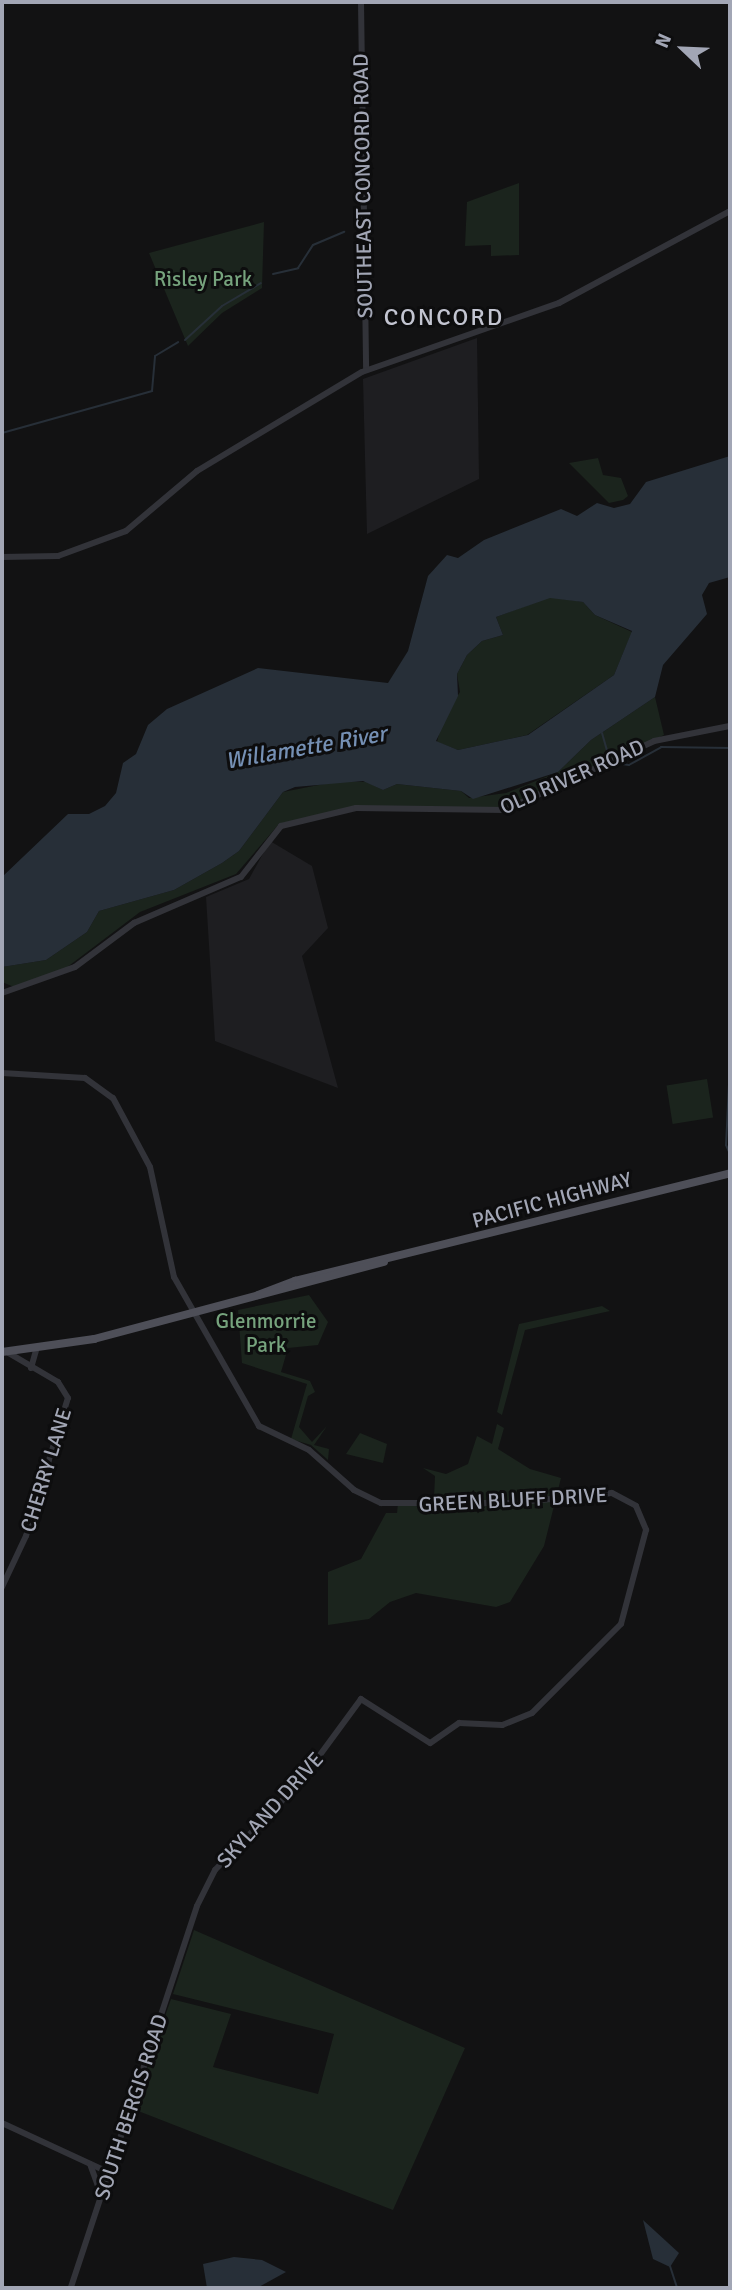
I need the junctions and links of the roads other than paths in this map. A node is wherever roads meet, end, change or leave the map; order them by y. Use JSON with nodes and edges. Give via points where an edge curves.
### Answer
{"nodes":[{"id":1,"x":361,"y":2,"type":"edge"},
{"id":2,"x":730,"y":211,"type":"edge"},
{"id":3,"x":366,"y":370,"type":"junction"},
{"id":4,"x":2,"y":557,"type":"edge"},
{"id":5,"x":730,"y":726,"type":"edge"},
{"id":6,"x":2,"y":993,"type":"edge"},
{"id":7,"x":2,"y":1073,"type":"edge"},
{"id":8,"x":730,"y":1173,"type":"edge"},
{"id":9,"x":193,"y":1311,"type":"junction"},
{"id":10,"x":37,"y":1351,"type":"junction"},
{"id":11,"x":4,"y":1352,"type":"edge"},
{"id":12,"x":31,"y":1368,"type":"junction"},
{"id":13,"x":2,"y":1587,"type":"edge"},
{"id":14,"x":361,"y":1699,"type":"joint"},
{"id":15,"x":190,"y":1926,"type":"joint"},
{"id":16,"x":2,"y":2123,"type":"edge"},
{"id":17,"x":90,"y":2164,"type":"junction"},
{"id":18,"x":110,"y":2173,"type":"junction"},
{"id":19,"x":101,"y":2198,"type":"junction"},
{"id":20,"x":71,"y":2288,"type":"edge"}],
"edges":[{"from":1,"to":3,"type":"street","name":"SOUTHEAST CONCORD ROAD"},
{"from":2,"to":3,"type":"street","via":[[559,303]]},
{"from":3,"to":4,"type":"street","via":[[197,471],[126,531],[58,556]]},
{"from":5,"to":6,"type":"street","name":"OLD RIVER ROAD","via":[[649,743],[505,810],[356,808],[281,826],[242,877],[134,923],[75,967]]},
{"from":7,"to":9,"type":"street","name":"GREEN BLUFF DRIVE","via":[[82,1078],[110,1094],[146,1155],[163,1245]]},
{"from":8,"to":9,"type":"main road","name":"PACIFIC HIGHWAY"},
{"from":9,"to":10,"type":"main road","name":"PACIFIC HIGHWAY"},
{"from":9,"to":14,"type":"street","name":"GREEN BLUFF DRIVE","via":[[259,1426],[306,1449],[362,1496],[389,1505],[515,1503],[609,1493],[632,1502],[644,1520],[645,1543],[627,1611],[604,1644],[524,1718],[499,1725],[462,1722],[430,1743]]},
{"from":10,"to":11,"type":"main road","name":"PACIFIC HIGHWAY"},
{"from":10,"to":12,"type":"street"},
{"from":11,"to":12,"type":"street","name":"CHERRY LANE"},
{"from":12,"to":13,"type":"street","name":"CHERRY LANE","via":[[62,1385],[67,1401],[26,1536]]},
{"from":14,"to":15,"type":"street","name":"SKYLAND DRIVE","via":[[300,1782],[215,1870]]},
{"from":15,"to":18,"type":"street","name":"SOUTH BERGIS ROAD"},
{"from":16,"to":17,"type":"street"},
{"from":17,"to":18,"type":"street"},
{"from":17,"to":19,"type":"street"},
{"from":18,"to":19,"type":"street","name":"SOUTH BERGIS ROAD"},
{"from":19,"to":20,"type":"street","name":"SOUTH BERGIS ROAD"}]}
